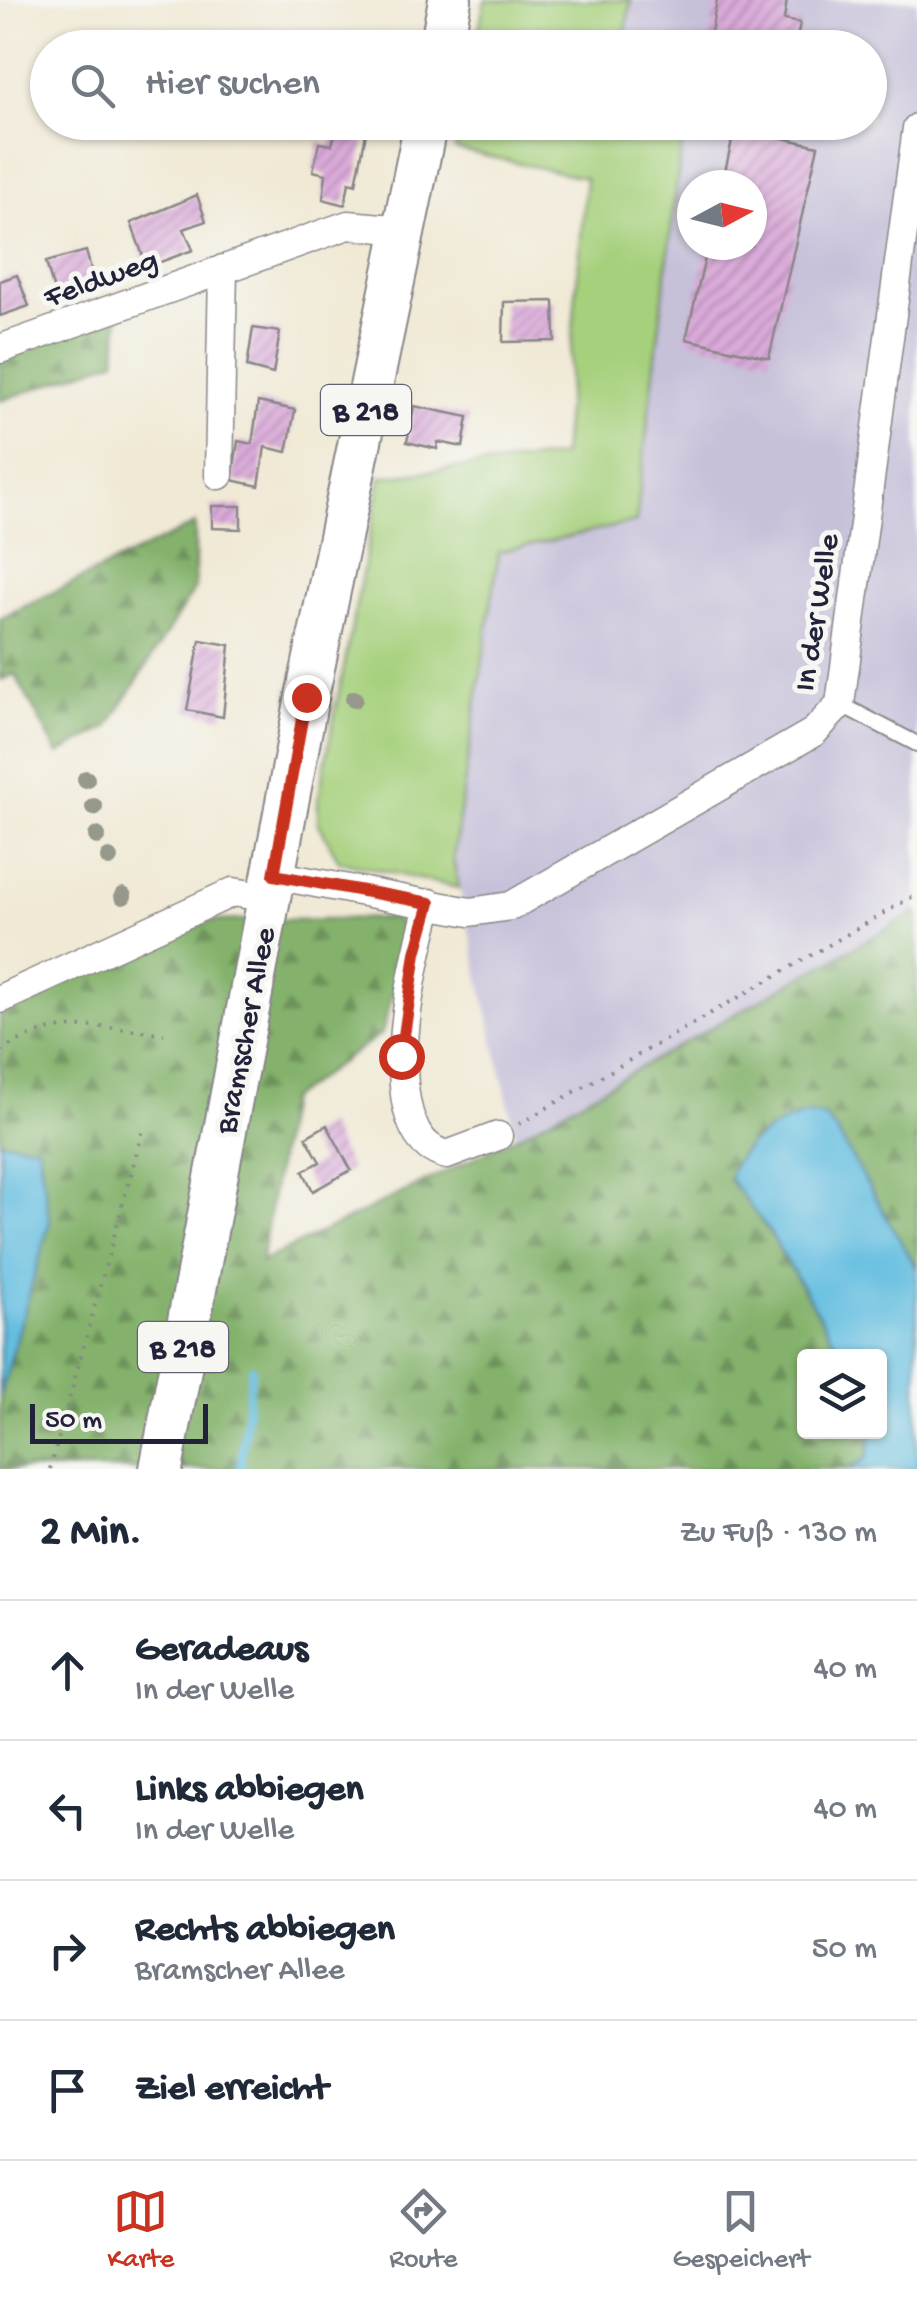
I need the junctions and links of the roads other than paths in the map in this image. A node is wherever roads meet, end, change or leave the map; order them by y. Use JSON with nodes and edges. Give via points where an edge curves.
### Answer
{"nodes":[{"id":1,"x":450,"y":0,"type":"edge"},
{"id":2,"x":444,"y":30,"type":"edge"},
{"id":3,"x":917,"y":128,"type":"edge"},
{"id":4,"x":422,"y":140,"type":"edge"},
{"id":5,"x":405,"y":230,"type":"junction"},
{"id":6,"x":223,"y":270,"type":"junction"},
{"id":7,"x":0,"y":348,"type":"edge"},
{"id":8,"x":219,"y":476,"type":"dead end"},
{"id":9,"x":840,"y":704,"type":"junction"},
{"id":10,"x":917,"y":744,"type":"edge"},
{"id":11,"x":272,"y":886,"type":"junction"},
{"id":12,"x":430,"y":903,"type":"junction"},
{"id":13,"x":0,"y":999,"type":"edge"},
{"id":14,"x":498,"y":1136,"type":"road end"},
{"id":15,"x":161,"y":1469,"type":"edge"}],
"edges":[{"from":1,"to":2,"type":"main road"},
{"from":3,"to":9,"type":"street","name":"In der Welle"},
{"from":4,"to":5,"type":"main road","name":"Bramscher Allee","number":"B 218"},
{"from":5,"to":6,"type":"street","name":"Feldweg","via":[[348,225]]},
{"from":5,"to":11,"type":"main road","name":"Bramscher Allee","number":"B 218"},
{"from":6,"to":7,"type":"street","name":"Feldweg"},
{"from":6,"to":8,"type":"street"},
{"from":9,"to":10,"type":"lane"},
{"from":9,"to":12,"type":"street","name":"In der Welle","via":[[814,732],[511,906],[470,912]]},
{"from":11,"to":12,"type":"street","name":"In der Welle"},
{"from":11,"to":13,"type":"street","name":"In der Welle","via":[[232,892]]},
{"from":11,"to":15,"type":"main road","name":"Bramscher Allee","number":"B 218"},
{"from":12,"to":14,"type":"street","via":[[402,1028],[414,1120],[424,1142],[447,1155]]}]}
